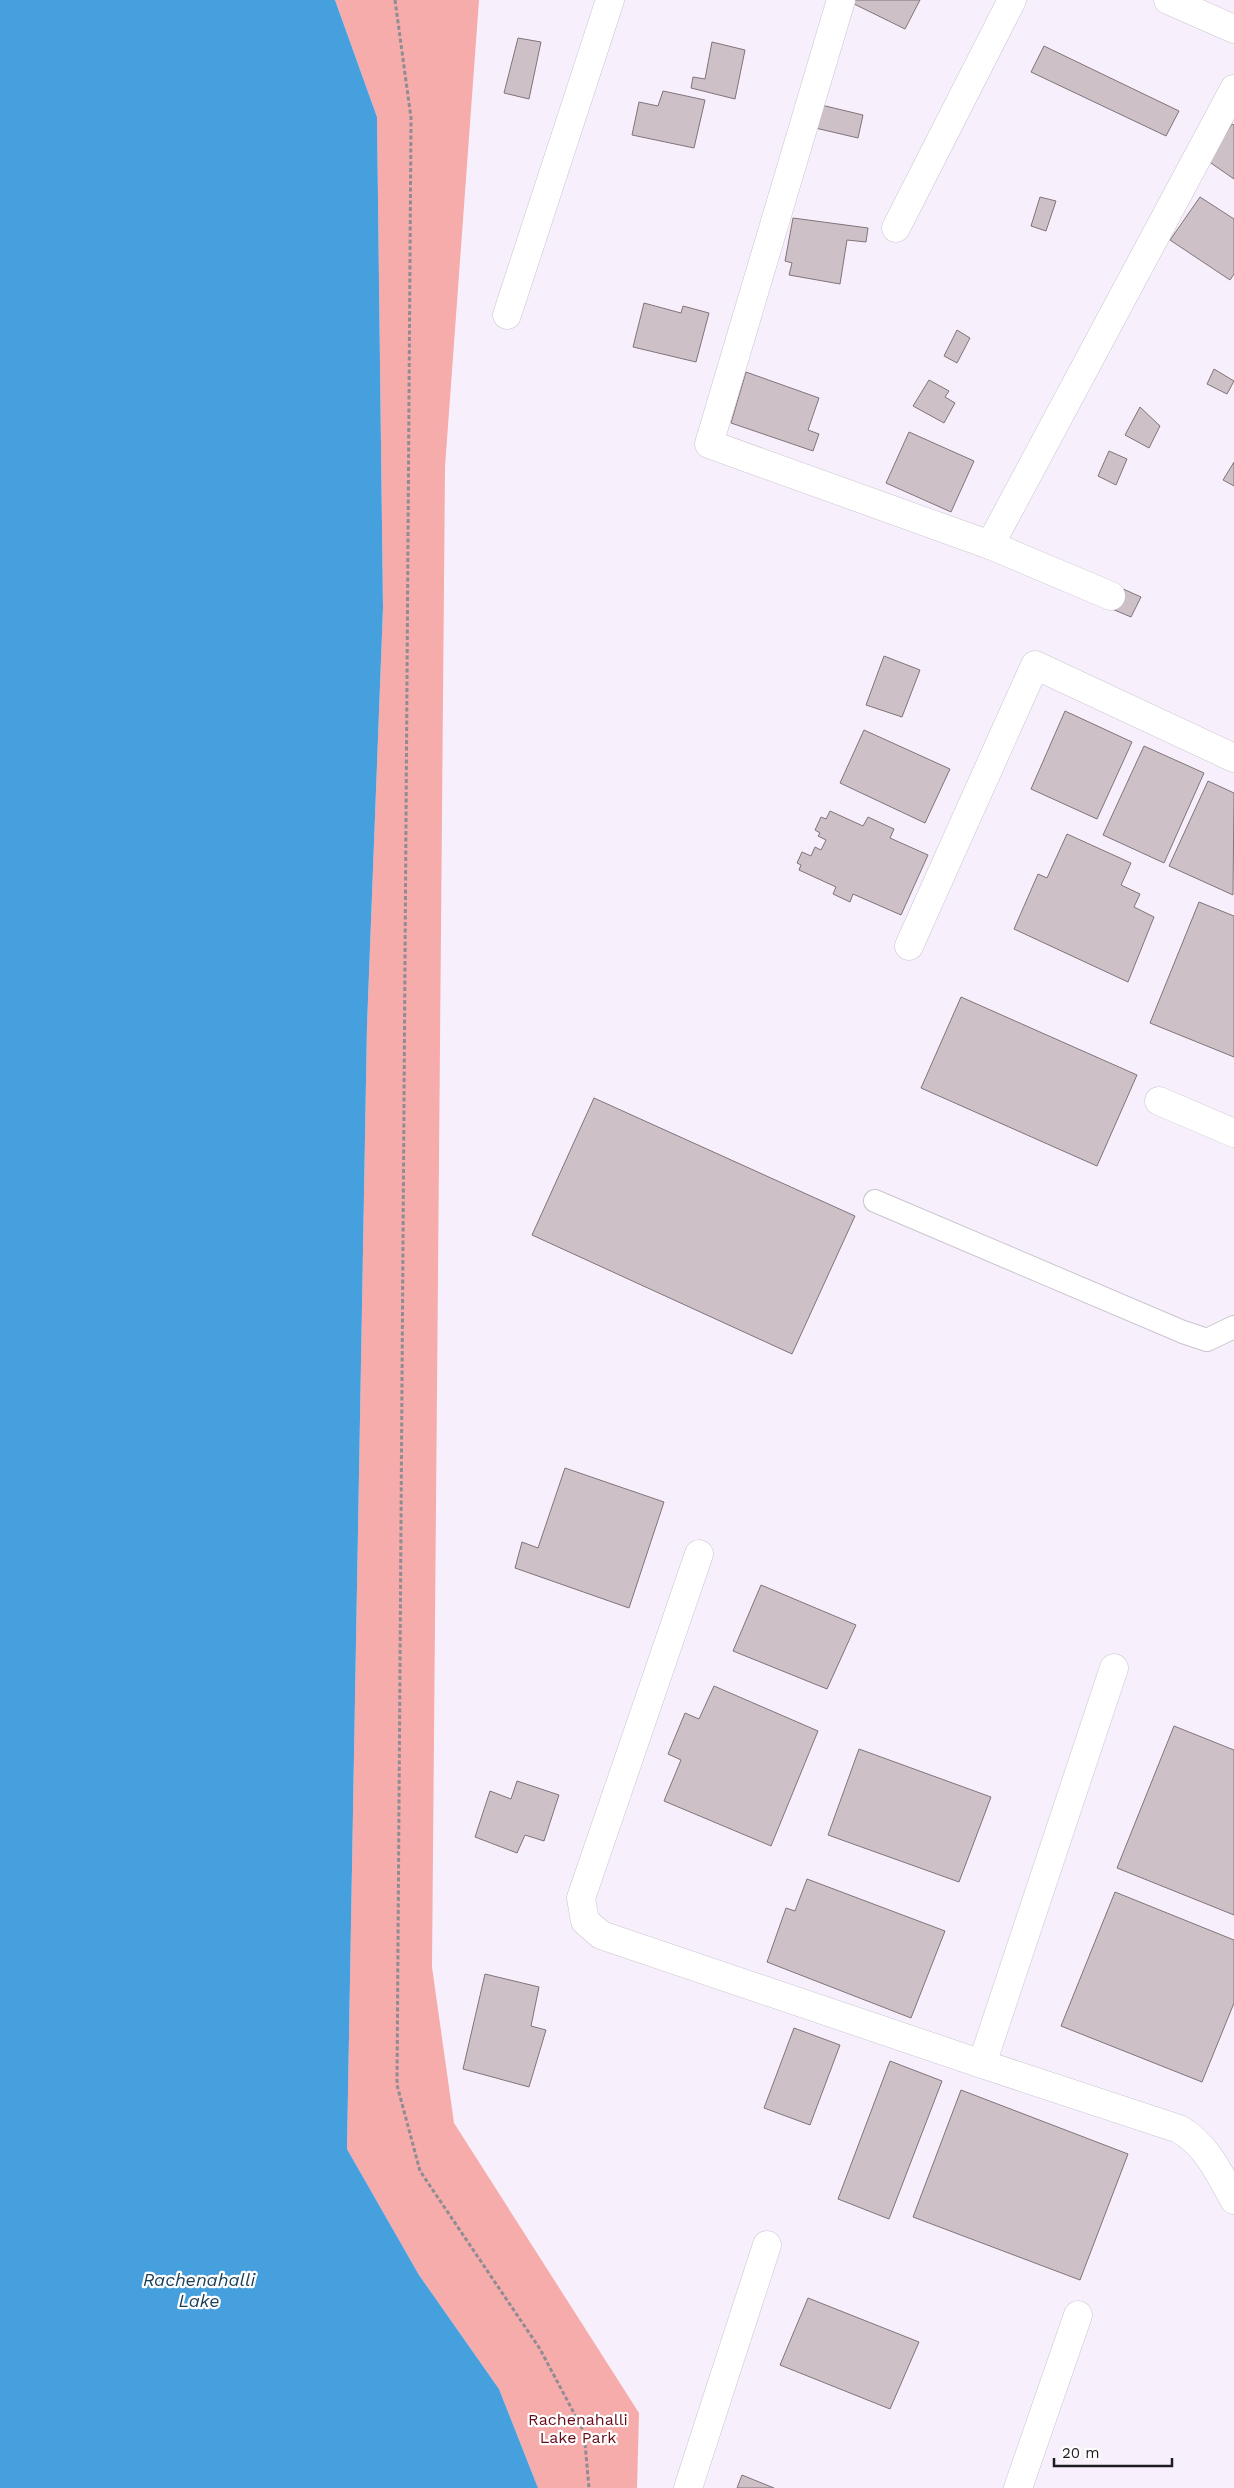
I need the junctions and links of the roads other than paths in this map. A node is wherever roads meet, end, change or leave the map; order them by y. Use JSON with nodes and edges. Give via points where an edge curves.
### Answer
{"nodes":[{"id":1,"x":610,"y":0,"type":"edge"},
{"id":2,"x":841,"y":0,"type":"edge"},
{"id":3,"x":1012,"y":0,"type":"edge"},
{"id":4,"x":1168,"y":0,"type":"edge"},
{"id":5,"x":1234,"y":29,"type":"edge"},
{"id":6,"x":1234,"y":89,"type":"edge"},
{"id":7,"x":896,"y":228,"type":"dead end"},
{"id":8,"x":507,"y":315,"type":"dead end"},
{"id":9,"x":990,"y":545,"type":"junction"},
{"id":10,"x":1111,"y":596,"type":"dead end"},
{"id":11,"x":1234,"y":758,"type":"edge"},
{"id":12,"x":909,"y":946,"type":"dead end"},
{"id":13,"x":1160,"y":1101,"type":"dead end"},
{"id":14,"x":1234,"y":1133,"type":"edge"},
{"id":15,"x":875,"y":1201,"type":"dead end"},
{"id":16,"x":1234,"y":1327,"type":"edge"},
{"id":17,"x":699,"y":1554,"type":"dead end"},
{"id":18,"x":1114,"y":1668,"type":"dead end"},
{"id":19,"x":982,"y":2064,"type":"junction"},
{"id":20,"x":1234,"y":2200,"type":"edge"},
{"id":21,"x":767,"y":2246,"type":"dead end"},
{"id":22,"x":1078,"y":2314,"type":"dead end"},
{"id":23,"x":688,"y":2488,"type":"edge"},
{"id":24,"x":1018,"y":2488,"type":"edge"}],
"edges":[{"from":1,"to":8,"type":"street"},
{"from":2,"to":9,"type":"street","via":[[709,444]]},
{"from":3,"to":7,"type":"street"},
{"from":4,"to":5,"type":"street"},
{"from":6,"to":9,"type":"street"},
{"from":9,"to":10,"type":"street"},
{"from":11,"to":12,"type":"street","via":[[1035,666]]},
{"from":13,"to":14,"type":"street"},
{"from":15,"to":16,"type":"lane","via":[[1183,1332],[1207,1340]]},
{"from":17,"to":19,"type":"street","via":[[581,1898],[585,1921],[601,1935]]},
{"from":18,"to":19,"type":"street"},
{"from":19,"to":20,"type":"street","via":[[1179,2129],[1193,2137],[1210,2155]]},
{"from":21,"to":23,"type":"street"},
{"from":22,"to":24,"type":"street"}]}
